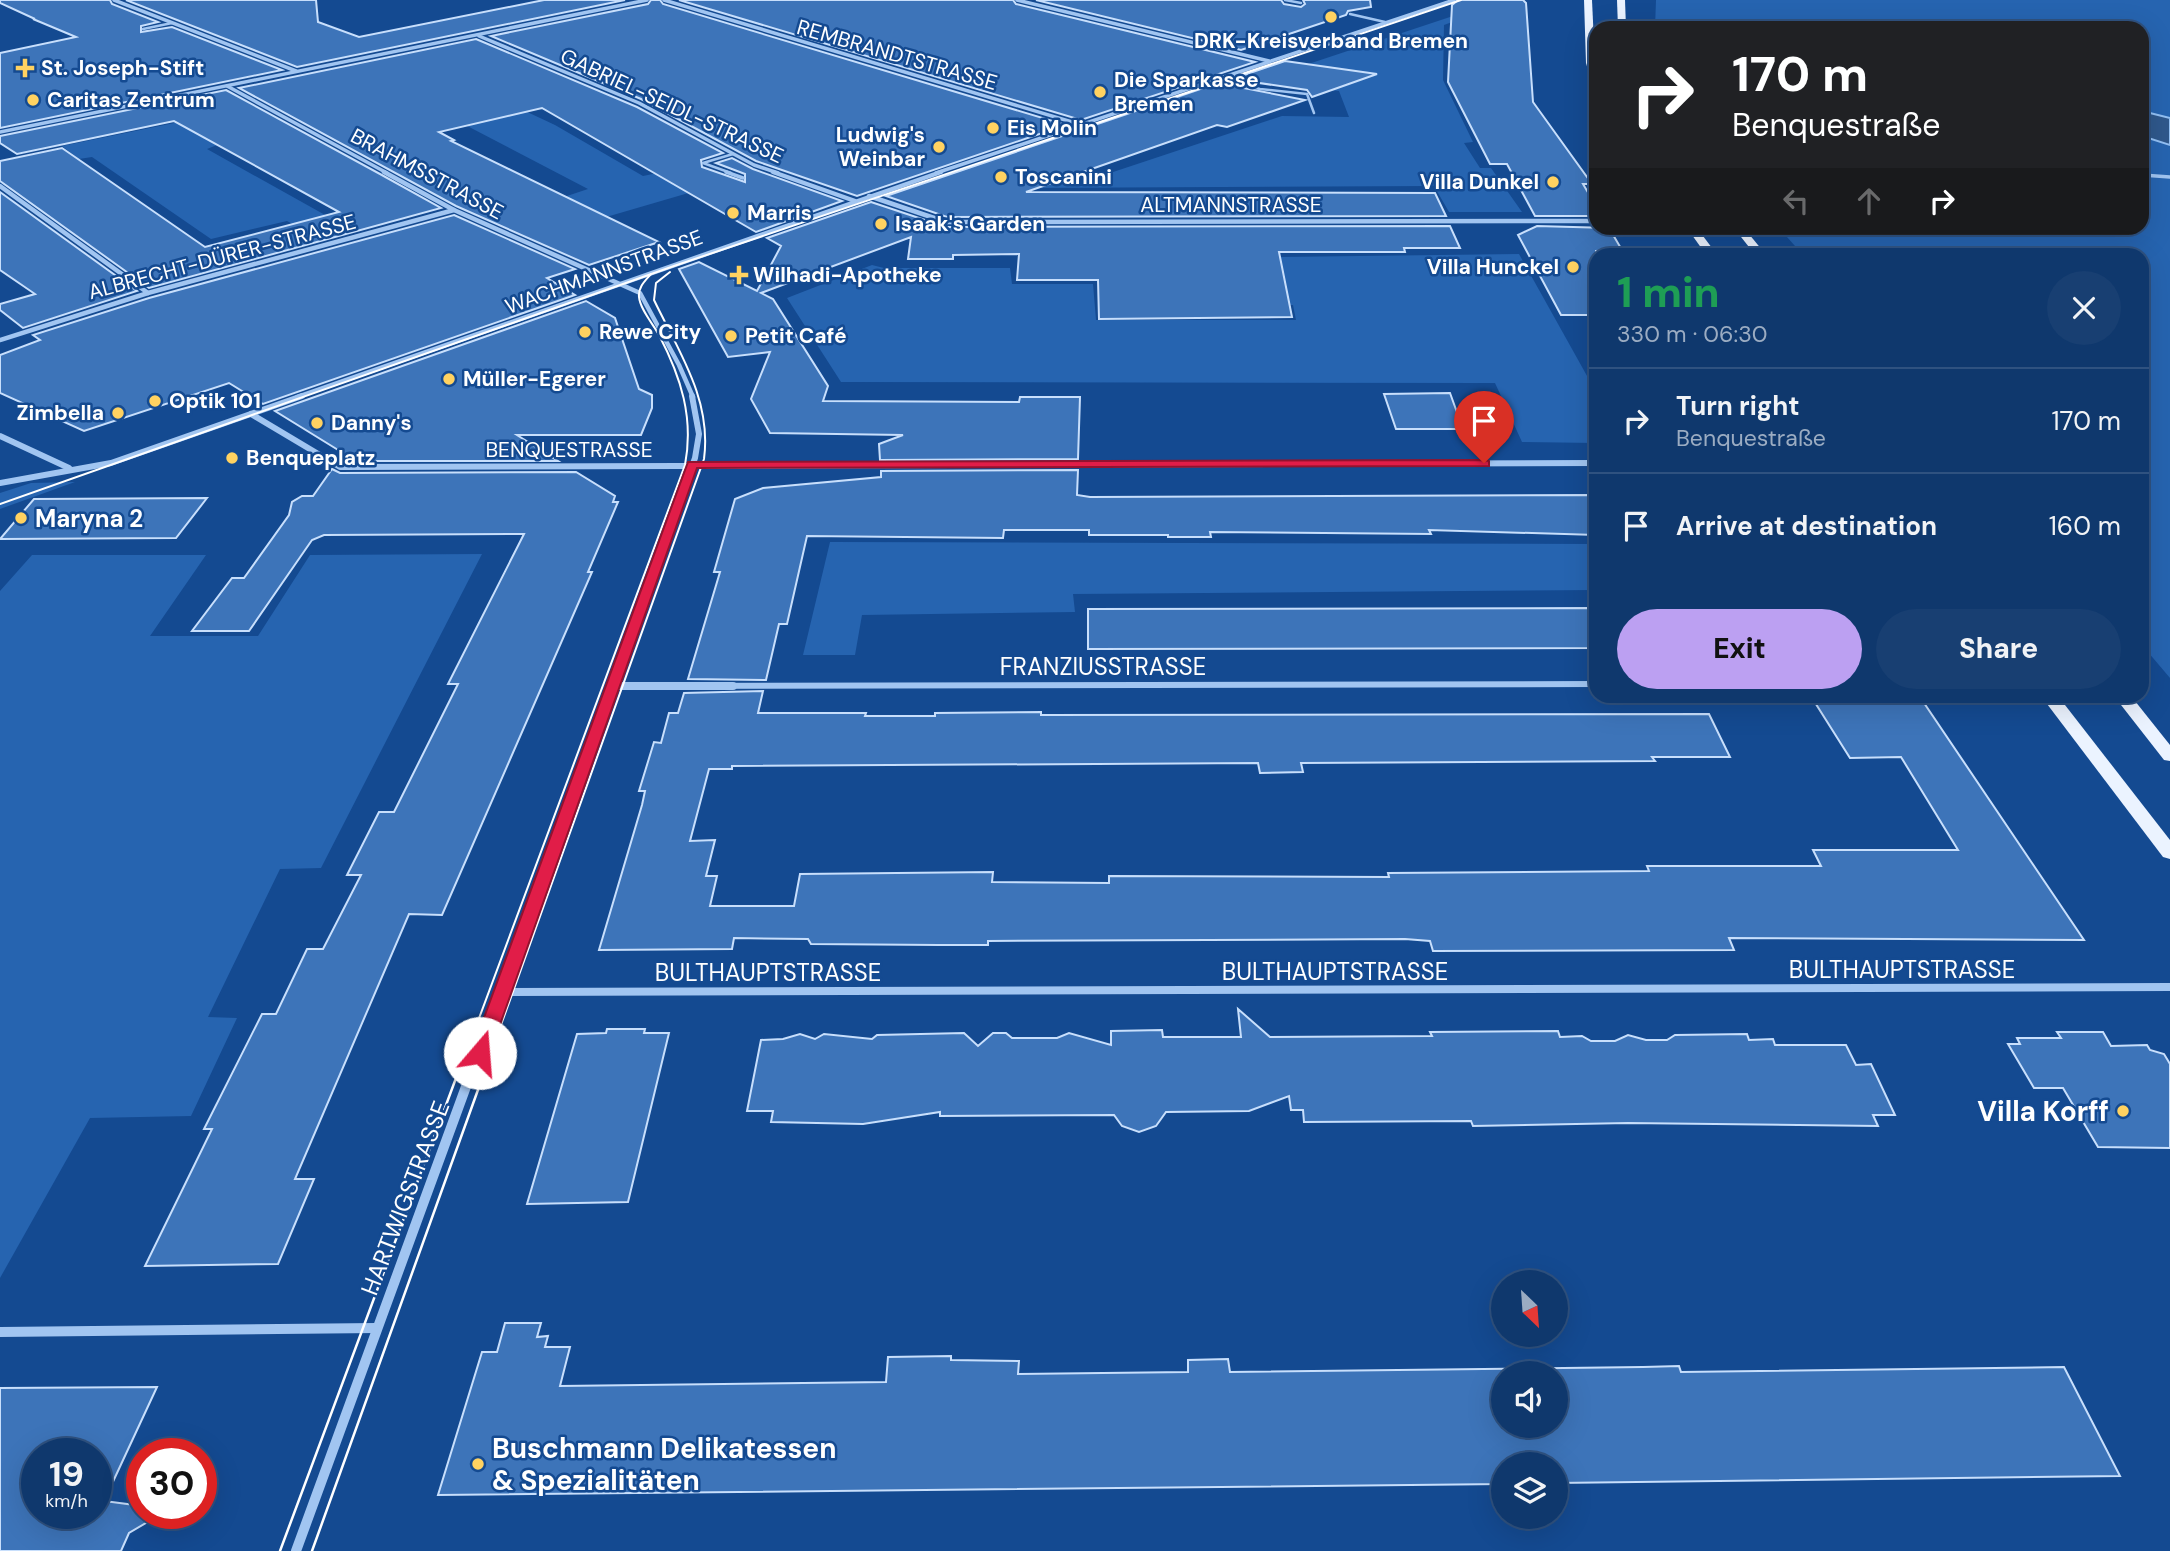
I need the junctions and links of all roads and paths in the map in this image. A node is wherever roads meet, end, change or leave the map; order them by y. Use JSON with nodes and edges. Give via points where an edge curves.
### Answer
{"nodes":[{"id":1,"x":114,"y":0,"type":"edge"},
{"id":2,"x":647,"y":0,"type":"edge"},
{"id":3,"x":664,"y":0,"type":"edge"},
{"id":4,"x":1017,"y":0,"type":"edge"},
{"id":5,"x":1285,"y":0,"type":"edge"},
{"id":6,"x":1454,"y":0,"type":"edge"},
{"id":7,"x":1588,"y":0,"type":"edge"},
{"id":8,"x":1621,"y":0,"type":"edge"},
{"id":9,"x":1301,"y":4,"type":"dead end"},
{"id":10,"x":1350,"y":14,"type":"dead end"},
{"id":11,"x":1622,"y":21,"type":"edge"},
{"id":12,"x":1385,"y":22,"type":"junction"},
{"id":13,"x":172,"y":23,"type":"junction"},
{"id":14,"x":144,"y":29,"type":"dead end"},
{"id":15,"x":1589,"y":32,"type":"edge"},
{"id":16,"x":477,"y":35,"type":"junction"},
{"id":17,"x":1269,"y":61,"type":"junction"},
{"id":18,"x":297,"y":71,"type":"junction"},
{"id":19,"x":1216,"y":79,"type":"junction"},
{"id":20,"x":227,"y":86,"type":"junction"},
{"id":21,"x":1314,"y":113,"type":"dead end"},
{"id":22,"x":1082,"y":125,"type":"junction"},
{"id":23,"x":0,"y":132,"type":"edge"},
{"id":24,"x":733,"y":154,"type":"junction"},
{"id":25,"x":2149,"y":176,"type":"edge"},
{"id":26,"x":2170,"y":177,"type":"edge"},
{"id":27,"x":743,"y":178,"type":"dead end"},
{"id":28,"x":0,"y":186,"type":"edge"},
{"id":29,"x":869,"y":196,"type":"junction"},
{"id":30,"x":856,"y":201,"type":"junction"},
{"id":31,"x":454,"y":210,"type":"junction"},
{"id":32,"x":1589,"y":221,"type":"edge"},
{"id":33,"x":616,"y":284,"type":"junction"},
{"id":34,"x":148,"y":293,"type":"junction"},
{"id":35,"x":0,"y":340,"type":"edge"},
{"id":36,"x":251,"y":414,"type":"junction"},
{"id":37,"x":0,"y":436,"type":"edge"},
{"id":38,"x":1589,"y":463,"type":"edge"},
{"id":39,"x":692,"y":465,"type":"junction"},
{"id":40,"x":69,"y":469,"type":"junction"},
{"id":41,"x":0,"y":482,"type":"edge"},
{"id":42,"x":1589,"y":684,"type":"edge"},
{"id":43,"x":611,"y":686,"type":"junction"},
{"id":44,"x":2054,"y":703,"type":"edge"},
{"id":45,"x":2128,"y":703,"type":"edge"},
{"id":46,"x":2170,"y":756,"type":"edge"},
{"id":47,"x":2170,"y":853,"type":"edge"},
{"id":48,"x":2170,"y":988,"type":"edge"},
{"id":49,"x":500,"y":992,"type":"junction"},
{"id":50,"x":377,"y":1328,"type":"junction"},
{"id":51,"x":0,"y":1332,"type":"edge"},
{"id":52,"x":296,"y":1551,"type":"edge"}],
"edges":[{"from":1,"to":13,"type":"street"},
{"from":2,"to":16,"type":"street"},
{"from":3,"to":22,"type":"street","name":"REMBRANDTSTRASSE"},
{"from":4,"to":17,"type":"street"},
{"from":5,"to":9,"type":"lane"},
{"from":6,"to":12,"type":"street","name":"WACHMANNSTRASSE"},
{"from":7,"to":15,"type":"main road"},
{"from":8,"to":11,"type":"main road"},
{"from":10,"to":12,"type":"lane"},
{"from":12,"to":17,"type":"street","name":"WACHMANNSTRASSE"},
{"from":13,"to":14,"type":"lane"},
{"from":13,"to":18,"type":"street"},
{"from":16,"to":18,"type":"street"},
{"from":16,"to":24,"type":"street","name":"GABRIEL-SEIDL-STRASSE","via":[[639,103]]},
{"from":17,"to":19,"type":"street","name":"WACHMANNSTRASSE"},
{"from":18,"to":20,"type":"street"},
{"from":19,"to":21,"type":"lane","via":[[1307,94]]},
{"from":19,"to":22,"type":"street","name":"WACHMANNSTRASSE"},
{"from":20,"to":23,"type":"street"},
{"from":20,"to":31,"type":"street","name":"BRAHMSSTRASSE"},
{"from":22,"to":29,"type":"street","name":"WACHMANNSTRASSE"},
{"from":24,"to":27,"type":"lane","via":[[703,163]]},
{"from":24,"to":30,"type":"street","name":"GABRIEL-SEIDL-STRASSE"},
{"from":25,"to":26,"type":"lane"},
{"from":28,"to":34,"type":"street"},
{"from":29,"to":30,"type":"street","name":"WACHMANNSTRASSE"},
{"from":29,"to":32,"type":"street","name":"ALTMANNSTRASSE","via":[[946,222]]},
{"from":30,"to":33,"type":"street","name":"WACHMANNSTRASSE"},
{"from":31,"to":33,"type":"street","name":"BRAHMSSTRASSE"},
{"from":31,"to":34,"type":"street","name":"ALBRECHT-DÜRER-STRASSE"},
{"from":33,"to":36,"type":"street","name":"WACHMANNSTRASSE"},
{"from":33,"to":39,"type":"street","name":"HARTWIGSTRASSE","via":[[645,298],[692,396],[699,433]]},
{"from":34,"to":35,"type":"street","name":"ALBRECHT-DÜRER-STRASSE"},
{"from":36,"to":39,"type":"street","name":"BENQUESTRASSE","via":[[340,467]]},
{"from":36,"to":40,"type":"street","name":"WACHMANNSTRASSE","via":[[111,463]]},
{"from":37,"to":40,"type":"street"},
{"from":38,"to":39,"type":"street","name":"BENQUESTRASSE"},
{"from":39,"to":43,"type":"street","name":"HARTWIGSTRASSE"},
{"from":40,"to":41,"type":"street","name":"WACHMANNSTRASSE"},
{"from":42,"to":43,"type":"street","name":"FRANZIUSSTRASSE"},
{"from":43,"to":49,"type":"street","name":"HARTWIGSTRASSE"},
{"from":44,"to":47,"type":"main road"},
{"from":45,"to":46,"type":"main road"},
{"from":48,"to":49,"type":"street","name":"BULTHAUPTSTRASSE"},
{"from":49,"to":50,"type":"street","name":"HARTWIGSTRASSE"},
{"from":50,"to":51,"type":"street"},
{"from":50,"to":52,"type":"street","name":"HARTWIGSTRASSE"}]}
